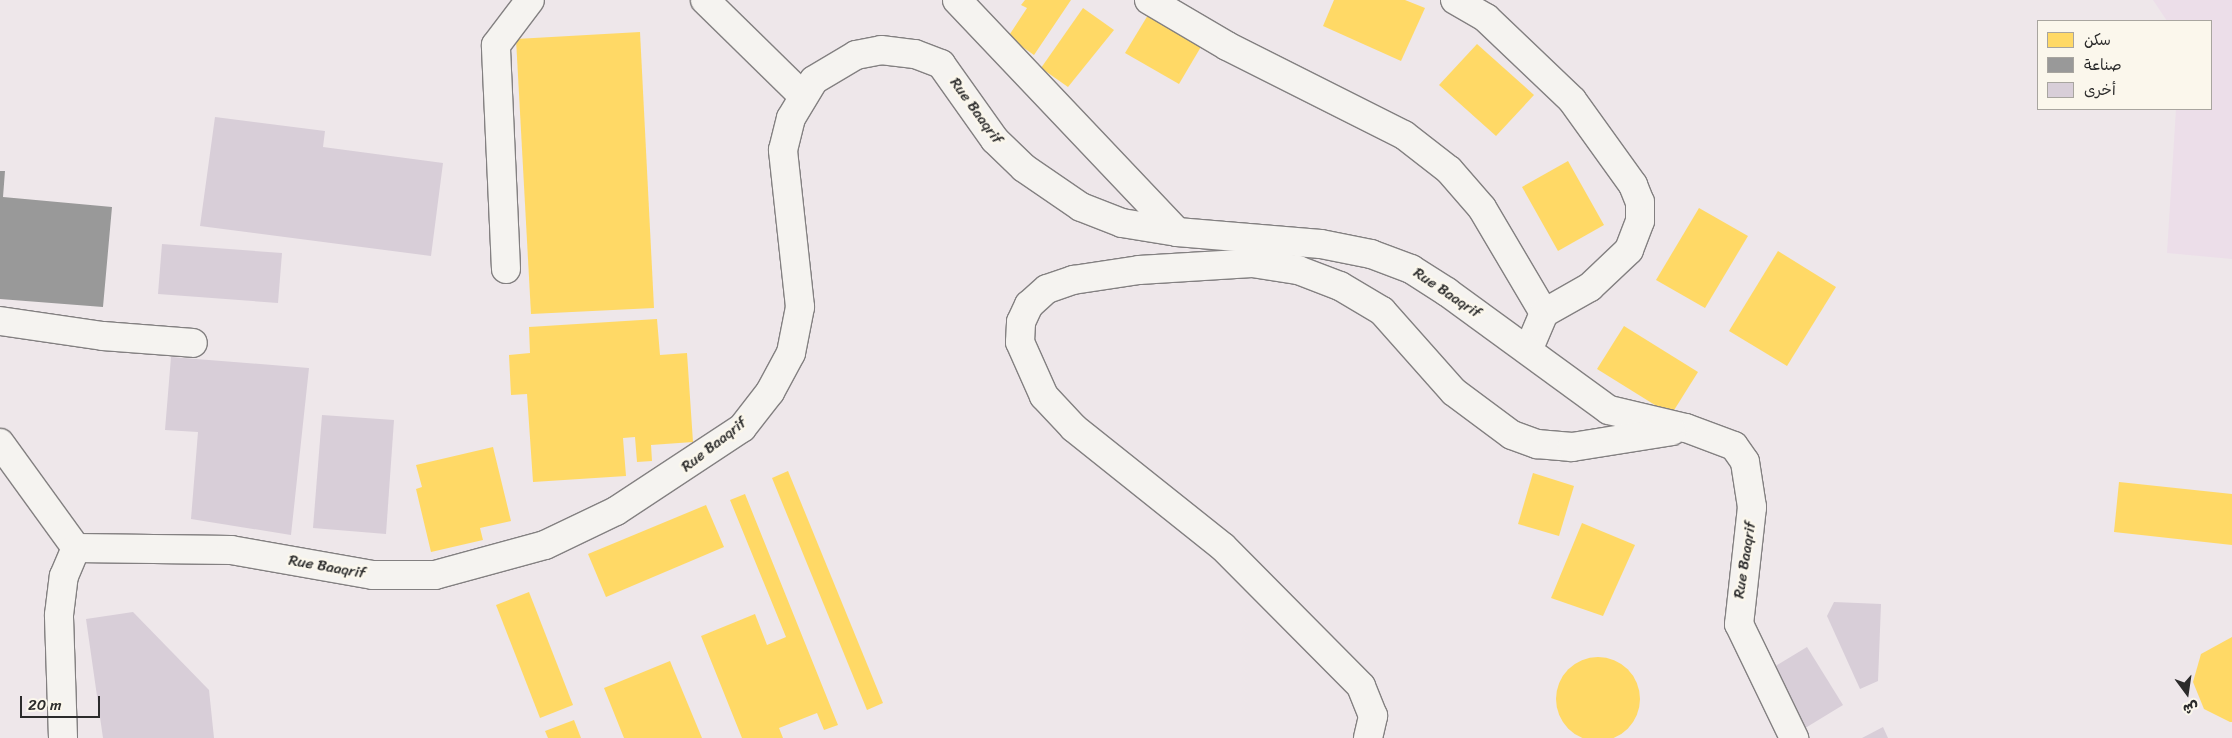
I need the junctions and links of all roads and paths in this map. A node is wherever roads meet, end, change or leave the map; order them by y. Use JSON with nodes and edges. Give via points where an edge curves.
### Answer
{"nodes":[{"id":1,"x":530,"y":0,"type":"edge"},
{"id":2,"x":705,"y":0,"type":"edge"},
{"id":3,"x":957,"y":0,"type":"edge"},
{"id":4,"x":1149,"y":0,"type":"edge"},
{"id":5,"x":1455,"y":0,"type":"edge"},
{"id":6,"x":802,"y":95,"type":"junction"},
{"id":7,"x":1177,"y":232,"type":"junction"},
{"id":8,"x":506,"y":269,"type":"dead end"},
{"id":9,"x":1544,"y":313,"type":"junction"},
{"id":10,"x":0,"y":320,"type":"edge"},
{"id":11,"x":193,"y":343,"type":"dead end"},
{"id":12,"x":1529,"y":349,"type":"junction"},
{"id":13,"x":1686,"y":428,"type":"junction"},
{"id":14,"x":0,"y":444,"type":"edge"},
{"id":15,"x":76,"y":548,"type":"junction"},
{"id":16,"x":63,"y":738,"type":"edge"},
{"id":17,"x":1368,"y":738,"type":"edge"},
{"id":18,"x":1794,"y":738,"type":"edge"}],
"edges":[{"from":1,"to":8,"type":"street","via":[[496,45]]},
{"from":2,"to":6,"type":"street"},
{"from":3,"to":7,"type":"street"},
{"from":4,"to":9,"type":"street","via":[[1227,46],[1404,135],[1449,170],[1482,208]]},
{"from":5,"to":9,"type":"street","via":[[1486,18],[1572,100],[1633,185],[1640,202],[1640,221],[1629,250],[1590,287]]},
{"from":6,"to":7,"type":"street","name":"Rue Baaqrif","via":[[814,80],[856,56],[881,50],[915,54],[941,64],[994,140],[1055,192],[1122,222]]},
{"from":6,"to":15,"type":"street","name":"Rue Baaqrif","via":[[783,150],[799,279],[791,352],[770,392],[742,428],[689,467],[616,511],[545,545],[435,575],[373,575],[231,550]]},
{"from":7,"to":12,"type":"street","name":"Rue Baaqrif","via":[[1321,244],[1371,254],[1411,269]]},
{"from":9,"to":12,"type":"street"},
{"from":10,"to":11,"type":"street","via":[[104,336]]},
{"from":12,"to":13,"type":"street","name":"Rue Baaqrif","via":[[1609,410]]},
{"from":13,"to":17,"type":"street","via":[[1572,447],[1537,444],[1512,435],[1454,392],[1382,311],[1340,286],[1298,270],[1252,263],[1140,270],[1073,280],[1047,289],[1035,300],[1021,322],[1020,342],[1044,396],[1074,428],[1223,547],[1361,686],[1373,716]]},
{"from":13,"to":18,"type":"street","name":"Rue Baaqrif","via":[[1734,446],[1745,462],[1752,507],[1739,624]]},
{"from":14,"to":15,"type":"street"},
{"from":15,"to":16,"type":"street","via":[[64,576],[59,615]]}]}
